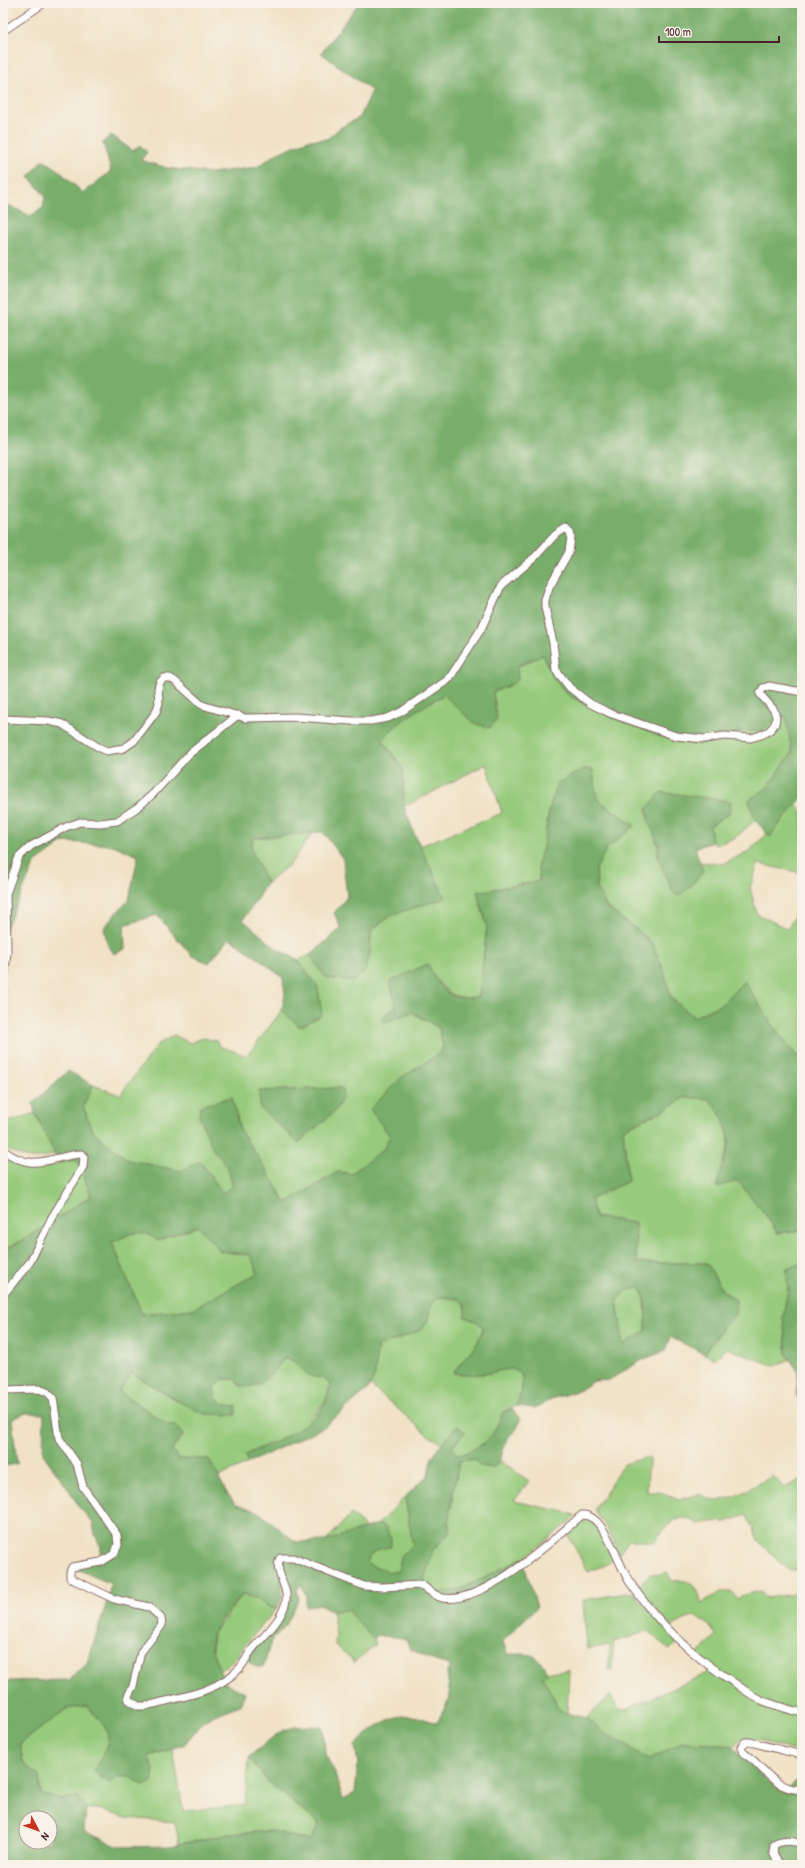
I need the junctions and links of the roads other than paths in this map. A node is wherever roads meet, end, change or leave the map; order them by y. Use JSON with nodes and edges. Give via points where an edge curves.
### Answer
{"nodes":[{"id":1,"x":44,"y":3,"type":"edge"},
{"id":2,"x":3,"y":31,"type":"edge"},
{"id":3,"x":802,"y":692,"type":"edge"},
{"id":4,"x":238,"y":716,"type":"junction"},
{"id":5,"x":3,"y":719,"type":"edge"},
{"id":6,"x":3,"y":990,"type":"edge"},
{"id":7,"x":3,"y":1150,"type":"edge"},
{"id":8,"x":3,"y":1295,"type":"edge"},
{"id":9,"x":3,"y":1390,"type":"edge"},
{"id":10,"x":802,"y":1713,"type":"edge"},
{"id":11,"x":802,"y":1756,"type":"edge"},
{"id":12,"x":802,"y":1790,"type":"edge"},
{"id":13,"x":802,"y":1843,"type":"edge"},
{"id":14,"x":780,"y":1865,"type":"edge"}],
"edges":[{"from":1,"to":2,"type":"street"},
{"from":3,"to":4,"type":"street","via":[[769,686],[763,688],[760,694],[774,710],[775,724],[769,731],[751,738],[724,736],[704,739],[676,736],[591,704],[570,688],[556,670],[545,607],[549,587],[569,552],[572,537],[566,528],[555,535],[535,557],[501,586],[481,629],[449,679],[401,712],[388,718],[371,721]]},
{"from":4,"to":5,"type":"street","via":[[202,705],[175,680],[164,678],[158,688],[160,703],[156,712],[134,741],[124,748],[107,751],[56,722]]},
{"from":4,"to":6,"type":"street","via":[[189,754],[154,794],[117,821],[80,822],[66,827],[31,846],[19,857],[6,894],[7,952]]},
{"from":7,"to":8,"type":"street","via":[[26,1162],[41,1163],[81,1154],[85,1161],[52,1217],[30,1262]]},
{"from":9,"to":10,"type":"street","via":[[39,1389],[53,1398],[59,1438],[77,1464],[83,1487],[117,1535],[118,1546],[114,1554],[101,1562],[72,1567],[70,1578],[114,1599],[149,1607],[161,1618],[162,1625],[141,1652],[128,1696],[129,1700],[138,1706],[197,1694],[220,1683],[240,1667],[252,1649],[275,1624],[286,1603],[287,1592],[278,1568],[280,1558],[293,1558],[364,1586],[422,1585],[443,1598],[458,1597],[509,1574],[582,1515],[587,1514],[599,1523],[605,1532],[634,1588],[680,1641],[711,1668],[757,1698]]},
{"from":11,"to":12,"type":"street","via":[[750,1742],[741,1747],[774,1781]]},
{"from":13,"to":14,"type":"street","via":[[784,1841],[774,1845],[773,1853]]}]}
